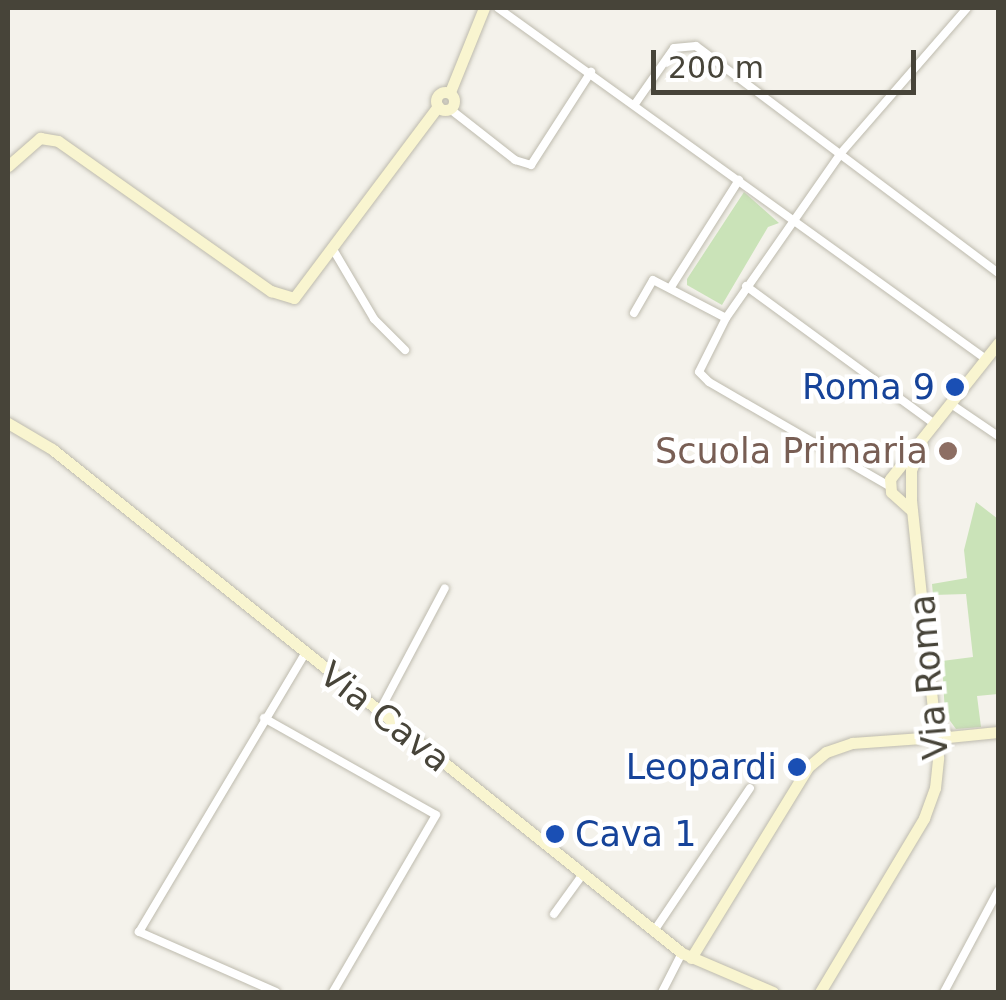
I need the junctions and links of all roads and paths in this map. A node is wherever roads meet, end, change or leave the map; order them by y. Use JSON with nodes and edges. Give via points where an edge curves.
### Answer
{"nodes":[{"id":1,"x":484,"y":8,"type":"edge"},
{"id":2,"x":498,"y":8,"type":"edge"},
{"id":3,"x":967,"y":8,"type":"edge"},
{"id":4,"x":591,"y":72,"type":"junction"},
{"id":5,"x":635,"y":104,"type":"junction"},
{"id":6,"x":444,"y":108,"type":"junction"},
{"id":7,"x":841,"y":152,"type":"junction"},
{"id":8,"x":8,"y":166,"type":"edge"},
{"id":9,"x":738,"y":180,"type":"junction"},
{"id":10,"x":792,"y":219,"type":"junction"},
{"id":11,"x":334,"y":251,"type":"junction"},
{"id":12,"x":998,"y":273,"type":"edge"},
{"id":13,"x":746,"y":286,"type":"junction"},
{"id":14,"x":671,"y":287,"type":"junction"},
{"id":15,"x":634,"y":313,"type":"dead end"},
{"id":16,"x":726,"y":318,"type":"junction"},
{"id":17,"x":998,"y":343,"type":"edge"},
{"id":18,"x":406,"y":350,"type":"dead end"},
{"id":19,"x":986,"y":360,"type":"junction"},
{"id":20,"x":951,"y":404,"type":"junction"},
{"id":21,"x":8,"y":423,"type":"edge"},
{"id":22,"x":936,"y":424,"type":"junction"},
{"id":23,"x":998,"y":436,"type":"edge"},
{"id":24,"x":907,"y":479,"type":"junction"},
{"id":25,"x":889,"y":486,"type":"junction"},
{"id":26,"x":900,"y":496,"type":"junction"},
{"id":27,"x":912,"y":511,"type":"junction"},
{"id":28,"x":445,"y":588,"type":"dead end"},
{"id":29,"x":305,"y":654,"type":"junction"},
{"id":30,"x":379,"y":712,"type":"junction"},
{"id":31,"x":264,"y":718,"type":"junction"},
{"id":32,"x":998,"y":732,"type":"edge"},
{"id":33,"x":942,"y":737,"type":"junction"},
{"id":34,"x":750,"y":788,"type":"dead end"},
{"id":35,"x":583,"y":874,"type":"junction"},
{"id":36,"x":998,"y":891,"type":"edge"},
{"id":37,"x":554,"y":914,"type":"dead end"},
{"id":38,"x":654,"y":931,"type":"junction"},
{"id":39,"x":687,"y":955,"type":"junction"},
{"id":40,"x":276,"y":992,"type":"edge"},
{"id":41,"x":333,"y":992,"type":"edge"},
{"id":42,"x":662,"y":992,"type":"edge"},
{"id":43,"x":773,"y":992,"type":"edge"},
{"id":44,"x":820,"y":992,"type":"edge"},
{"id":45,"x":944,"y":992,"type":"edge"}],
"edges":[{"from":1,"to":6,"type":"street","via":[[450,92],[436,96]]},
{"from":2,"to":4,"type":"street"},
{"from":3,"to":7,"type":"street"},
{"from":4,"to":5,"type":"street"},
{"from":4,"to":6,"type":"street","via":[[532,165],[515,160]]},
{"from":5,"to":7,"type":"street","via":[[674,48],[687,42]]},
{"from":5,"to":9,"type":"street"},
{"from":6,"to":11,"type":"street","via":[[426,115]]},
{"from":7,"to":10,"type":"street"},
{"from":7,"to":12,"type":"street"},
{"from":8,"to":11,"type":"street","via":[[40,138],[58,141],[282,297],[304,292]]},
{"from":9,"to":10,"type":"street"},
{"from":9,"to":14,"type":"street"},
{"from":10,"to":13,"type":"street"},
{"from":10,"to":19,"type":"street"},
{"from":11,"to":18,"type":"street","via":[[374,319]]},
{"from":13,"to":16,"type":"street"},
{"from":13,"to":22,"type":"street"},
{"from":14,"to":15,"type":"street","via":[[653,280]]},
{"from":14,"to":16,"type":"street"},
{"from":16,"to":25,"type":"street","via":[[699,372]]},
{"from":17,"to":19,"type":"street"},
{"from":19,"to":20,"type":"street"},
{"from":20,"to":22,"type":"street"},
{"from":20,"to":23,"type":"street"},
{"from":21,"to":29,"type":"street","name":"Via Cava","via":[[52,449]]},
{"from":22,"to":24,"type":"street"},
{"from":24,"to":25,"type":"street"},
{"from":24,"to":26,"type":"street"},
{"from":24,"to":27,"type":"street","name":"Via Roma"},
{"from":25,"to":26,"type":"street"},
{"from":26,"to":27,"type":"street"},
{"from":27,"to":33,"type":"street","name":"Via Roma"},
{"from":28,"to":30,"type":"street"},
{"from":29,"to":30,"type":"street","name":"Via Cava"},
{"from":29,"to":31,"type":"street"},
{"from":30,"to":35,"type":"street","name":"Via Cava"},
{"from":31,"to":40,"type":"street","via":[[139,932]]},
{"from":31,"to":41,"type":"street","via":[[436,815]]},
{"from":32,"to":33,"type":"street"},
{"from":33,"to":39,"type":"street","via":[[852,743],[808,767]]},
{"from":33,"to":44,"type":"street","name":"Via Roma","via":[[924,818]]},
{"from":34,"to":38,"type":"street"},
{"from":35,"to":37,"type":"street"},
{"from":35,"to":38,"type":"street","name":"Via Cava"},
{"from":36,"to":45,"type":"street"},
{"from":38,"to":39,"type":"street","name":"Via Cava"},
{"from":39,"to":42,"type":"street"},
{"from":39,"to":43,"type":"street","name":"Via Cava"}]}
